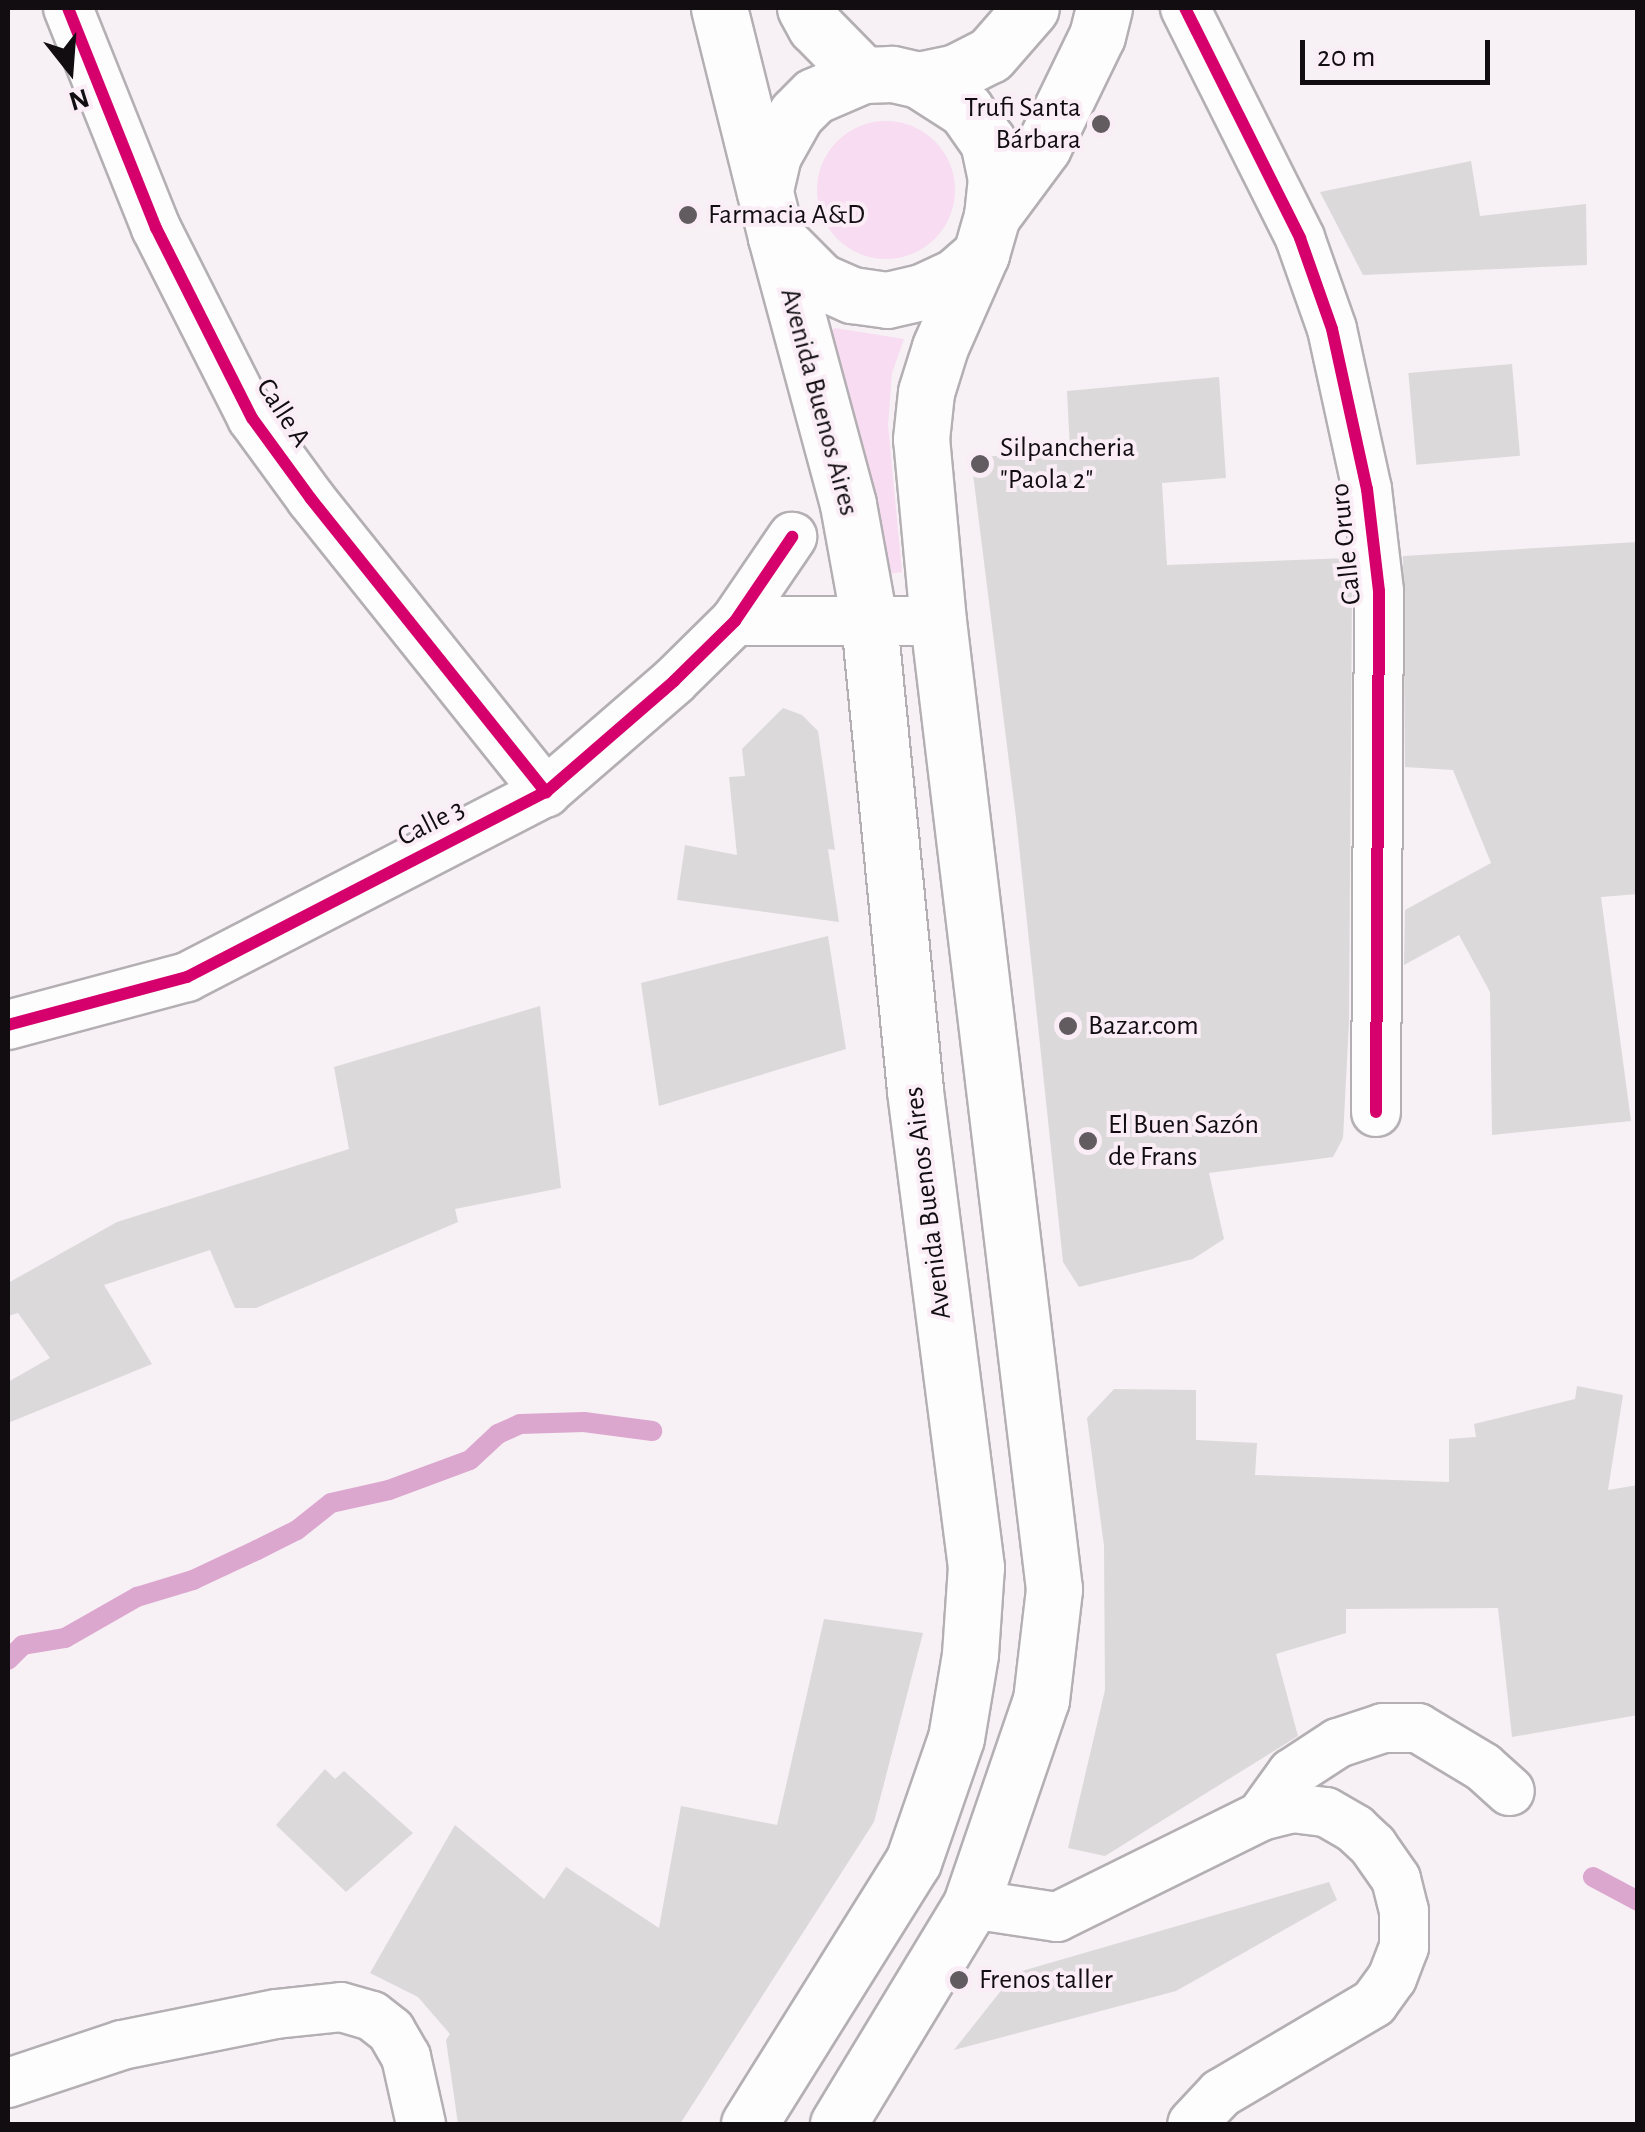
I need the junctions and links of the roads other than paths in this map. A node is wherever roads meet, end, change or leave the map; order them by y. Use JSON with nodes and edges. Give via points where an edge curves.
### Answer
{"nodes":[{"id":1,"x":68,"y":8,"type":"edge"},
{"id":2,"x":719,"y":8,"type":"edge"},
{"id":3,"x":806,"y":8,"type":"edge"},
{"id":4,"x":1031,"y":8,"type":"edge"},
{"id":5,"x":1104,"y":8,"type":"edge"},
{"id":6,"x":1185,"y":8,"type":"edge"},
{"id":7,"x":863,"y":75,"type":"junction"},
{"id":8,"x":919,"y":80,"type":"junction"},
{"id":9,"x":771,"y":214,"type":"junction"},
{"id":10,"x":987,"y":235,"type":"junction"},
{"id":11,"x":792,"y":537,"type":"dead end"},
{"id":12,"x":868,"y":620,"type":"junction"},
{"id":13,"x":735,"y":621,"type":"junction"},
{"id":14,"x":938,"y":622,"type":"junction"},
{"id":15,"x":546,"y":792,"type":"junction"},
{"id":16,"x":8,"y":1026,"type":"edge"},
{"id":17,"x":1376,"y":1112,"type":"dead end"},
{"id":18,"x":1510,"y":1791,"type":"dead end"},
{"id":19,"x":1261,"y":1816,"type":"junction"},
{"id":20,"x":971,"y":1904,"type":"junction"},
{"id":21,"x":8,"y":2083,"type":"edge"},
{"id":22,"x":421,"y":2124,"type":"edge"},
{"id":23,"x":749,"y":2124,"type":"edge"},
{"id":24,"x":838,"y":2124,"type":"edge"},
{"id":25,"x":1192,"y":2124,"type":"edge"}],
"edges":[{"from":1,"to":15,"type":"street","name":"Calle A","via":[[156,228],[252,418]]},
{"from":2,"to":9,"type":"main road","name":"Avenida Buenos Aires"},
{"from":3,"to":7,"type":"main road"},
{"from":4,"to":8,"type":"main road","via":[[990,55]]},
{"from":5,"to":10,"type":"main road","via":[[1043,147]]},
{"from":6,"to":17,"type":"street","name":"Calle Oruro","via":[[1300,238],[1332,329],[1367,489],[1379,590]]},
{"from":7,"to":8,"type":"main road"},
{"from":7,"to":9,"type":"main road","via":[[814,96],[796,114],[773,155]]},
{"from":8,"to":10,"type":"main road","via":[[966,110],[988,142],[996,179]]},
{"from":9,"to":10,"type":"main road","via":[[820,281],[887,300],[956,276]]},
{"from":9,"to":12,"type":"main road","name":"Avenida Buenos Aires","via":[[848,504]]},
{"from":10,"to":14,"type":"main road","via":[[926,392],[921,439]]},
{"from":11,"to":13,"type":"street","name":"Calle 3"},
{"from":12,"to":13,"type":"street"},
{"from":12,"to":14,"type":"street"},
{"from":12,"to":23,"type":"main road","name":"Avenida Buenos Aires","via":[[915,1090],[976,1567],[970,1654],[956,1738],[912,1862]]},
{"from":13,"to":15,"type":"street","name":"Calle 3"},
{"from":14,"to":20,"type":"main road","via":[[1054,1589],[1040,1700]]},
{"from":15,"to":16,"type":"street","name":"Calle 3","via":[[187,977]]},
{"from":18,"to":19,"type":"street","via":[[1483,1766],[1418,1728],[1383,1728],[1338,1743],[1292,1774]]},
{"from":19,"to":20,"type":"street","via":[[1057,1916]]},
{"from":19,"to":25,"type":"street","via":[[1310,1808],[1356,1828],[1396,1878],[1404,1947],[1374,2002],[1221,2093]]},
{"from":20,"to":24,"type":"main road"},
{"from":21,"to":22,"type":"street","via":[[122,2045],[341,2007],[372,2016],[390,2030],[406,2058]]}]}
